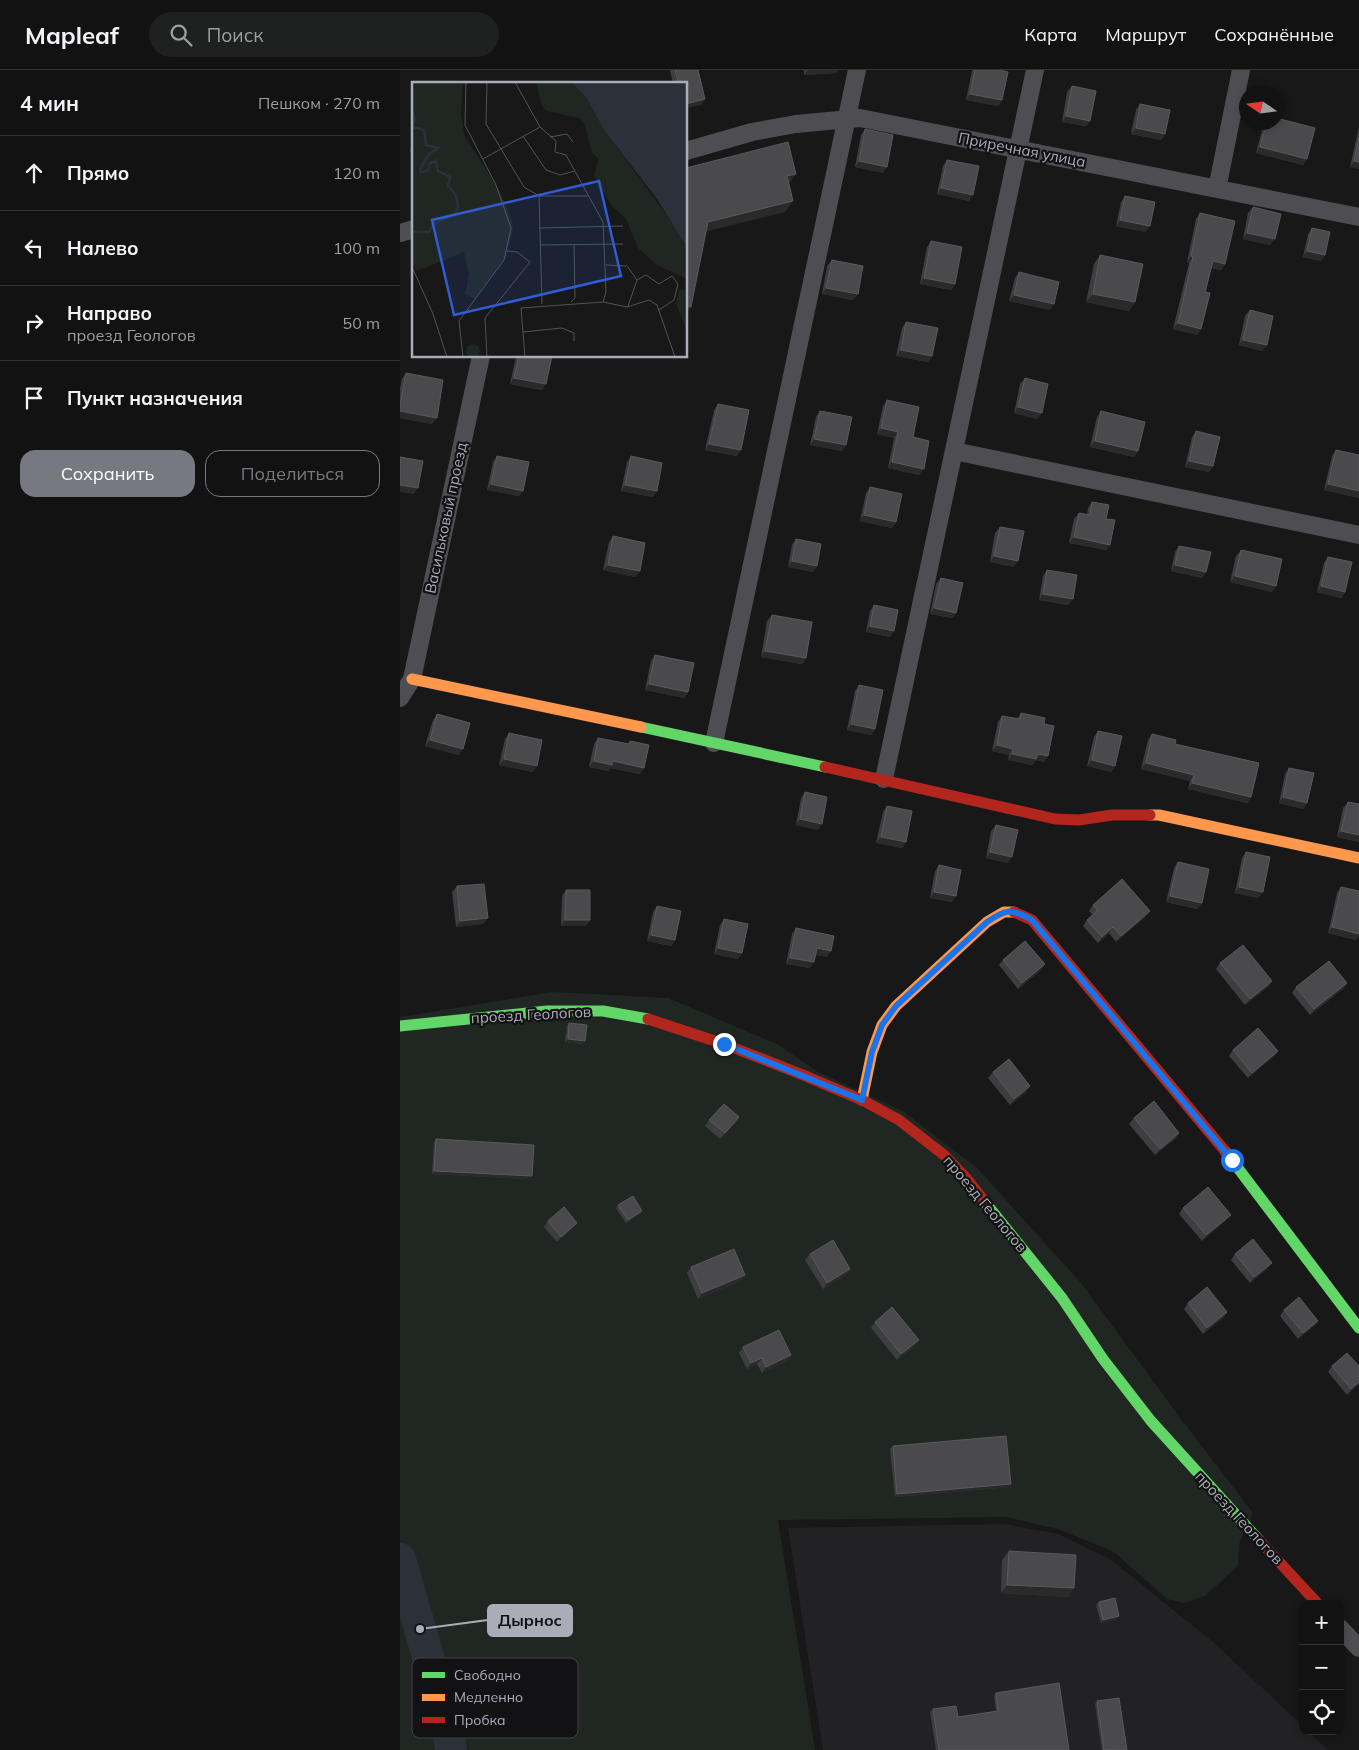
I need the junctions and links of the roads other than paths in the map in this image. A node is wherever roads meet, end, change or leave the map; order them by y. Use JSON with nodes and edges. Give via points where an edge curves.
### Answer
{"nodes":[{"id":1,"x":857,"y":70,"type":"edge"},
{"id":2,"x":1035,"y":70,"type":"edge"},
{"id":3,"x":1240,"y":70,"type":"edge"},
{"id":4,"x":847,"y":120,"type":"junction"},
{"id":5,"x":688,"y":150,"type":"edge"},
{"id":6,"x":1018,"y":150,"type":"junction"},
{"id":7,"x":1217,"y":189,"type":"junction"},
{"id":8,"x":1359,"y":217,"type":"edge"},
{"id":9,"x":480,"y":358,"type":"edge"},
{"id":10,"x":954,"y":451,"type":"junction"},
{"id":11,"x":1359,"y":534,"type":"edge"},
{"id":12,"x":412,"y":679,"type":"junction"},
{"id":13,"x":400,"y":698,"type":"edge"},
{"id":14,"x":714,"y":743,"type":"junction"},
{"id":15,"x":884,"y":779,"type":"junction"},
{"id":16,"x":1359,"y":858,"type":"edge"},
{"id":17,"x":400,"y":1026,"type":"edge"},
{"id":18,"x":862,"y":1100,"type":"junction"},
{"id":19,"x":1359,"y":1328,"type":"edge"},
{"id":20,"x":1314,"y":1600,"type":"edge"},
{"id":21,"x":1344,"y":1632,"type":"edge"},
{"id":22,"x":1359,"y":1648,"type":"edge"}],
"edges":[{"from":1,"to":4,"type":"street"},
{"from":2,"to":6,"type":"street"},
{"from":3,"to":7,"type":"street"},
{"from":4,"to":5,"type":"street","name":"Приречная улица","via":[[752,132]]},
{"from":4,"to":6,"type":"street","name":"Приречная улица","via":[[860,118]]},
{"from":4,"to":14,"type":"street"},
{"from":6,"to":7,"type":"street","name":"Приречная улица"},
{"from":6,"to":10,"type":"street"},
{"from":7,"to":8,"type":"street","name":"Приречная улица"},
{"from":9,"to":12,"type":"street","name":"Васильковый проезд"},
{"from":10,"to":11,"type":"street"},
{"from":10,"to":15,"type":"street"},
{"from":12,"to":13,"type":"street"},
{"from":12,"to":14,"type":"street"},
{"from":14,"to":15,"type":"street"},
{"from":15,"to":16,"type":"street","via":[[1055,819],[1159,815]]},
{"from":17,"to":18,"type":"street","name":"проезд Геологов","via":[[547,1011],[603,1011],[672,1026]]},
{"from":18,"to":19,"type":"street","via":[[872,1052],[882,1025],[896,1006],[987,922],[1002,912],[1017,911],[1032,920],[1232,1160]]},
{"from":18,"to":20,"type":"street","name":"проезд Геологов","via":[[918,1134],[966,1178],[1056,1291],[1151,1421]]},
{"from":21,"to":22,"type":"street"}]}
